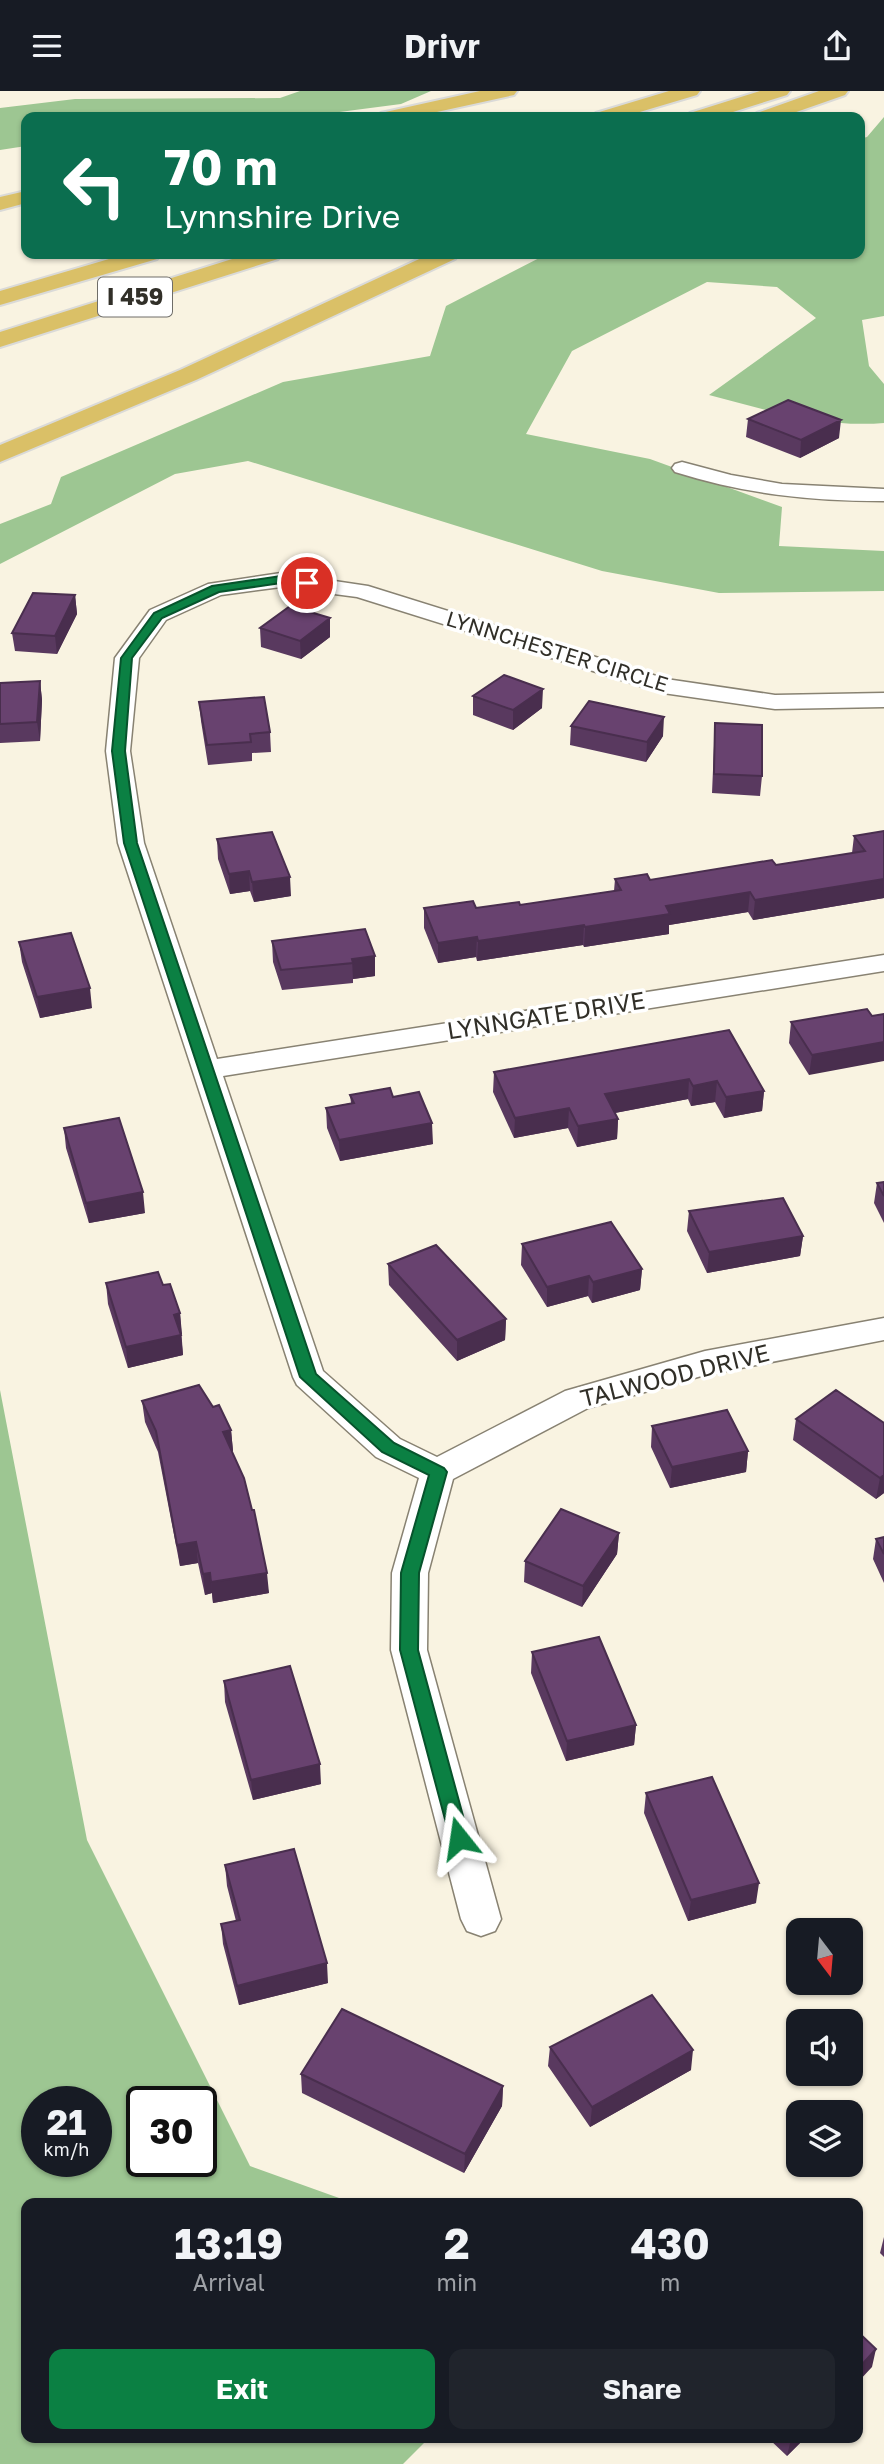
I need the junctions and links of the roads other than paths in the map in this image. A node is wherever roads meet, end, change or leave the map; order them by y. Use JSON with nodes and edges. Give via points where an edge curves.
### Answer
{"nodes":[{"id":1,"x":507,"y":91,"type":"edge"},
{"id":2,"x":690,"y":91,"type":"edge"},
{"id":3,"x":780,"y":91,"type":"edge"},
{"id":4,"x":838,"y":91,"type":"edge"},
{"id":5,"x":432,"y":107,"type":"junction"},
{"id":6,"x":404,"y":112,"type":"edge"},
{"id":7,"x":410,"y":112,"type":"edge"},
{"id":8,"x":620,"y":112,"type":"edge"},
{"id":9,"x":712,"y":112,"type":"edge"},
{"id":10,"x":778,"y":112,"type":"edge"},
{"id":11,"x":21,"y":180,"type":"edge"},
{"id":12,"x":0,"y":184,"type":"edge"},
{"id":13,"x":21,"y":198,"type":"edge"},
{"id":14,"x":0,"y":204,"type":"edge"},
{"id":15,"x":132,"y":259,"type":"edge"},
{"id":16,"x":254,"y":259,"type":"edge"},
{"id":17,"x":436,"y":259,"type":"edge"},
{"id":18,"x":0,"y":298,"type":"edge"},
{"id":19,"x":0,"y":340,"type":"edge"},
{"id":20,"x":188,"y":375,"type":"junction"},
{"id":21,"x":0,"y":453,"type":"edge"},
{"id":22,"x":682,"y":468,"type":"dead end"},
{"id":23,"x":0,"y":474,"type":"edge"},
{"id":24,"x":884,"y":495,"type":"edge"},
{"id":25,"x":884,"y":700,"type":"edge"},
{"id":26,"x":884,"y":963,"type":"edge"},
{"id":27,"x":208,"y":1069,"type":"junction"},
{"id":28,"x":884,"y":1329,"type":"edge"},
{"id":29,"x":438,"y":1472,"type":"junction"},
{"id":30,"x":481,"y":1919,"type":"dead end"}],
"edges":[{"from":1,"to":5,"type":"highway"},
{"from":2,"to":8,"type":"highway"},
{"from":3,"to":9,"type":"highway"},
{"from":4,"to":10,"type":"highway"},
{"from":5,"to":6,"type":"highway"},
{"from":5,"to":7,"type":"highway"},
{"from":11,"to":12,"type":"highway"},
{"from":13,"to":14,"type":"highway"},
{"from":15,"to":18,"type":"highway","number":"I 459"},
{"from":16,"to":19,"type":"highway","number":"I 459"},
{"from":17,"to":20,"type":"highway"},
{"from":20,"to":21,"type":"highway"},
{"from":20,"to":23,"type":"highway"},
{"from":22,"to":24,"type":"street","via":[[790,492]]},
{"from":25,"to":27,"type":"street","name":"LYNNCHESTER CIRCLE","via":[[775,702],[663,687],[360,591],[281,580],[216,589],[158,615],[127,658],[118,751],[131,843]]},
{"from":26,"to":27,"type":"street","name":"LYNNGATE DRIVE"},
{"from":27,"to":29,"type":"street","name":"LYNNCHESTER CIRCLE","via":[[309,1377],[388,1448]]},
{"from":28,"to":29,"type":"street","name":"TALWOOD DRIVE","via":[[705,1363],[577,1399]]},
{"from":29,"to":30,"type":"street","via":[[410,1573],[409,1650]]}]}
